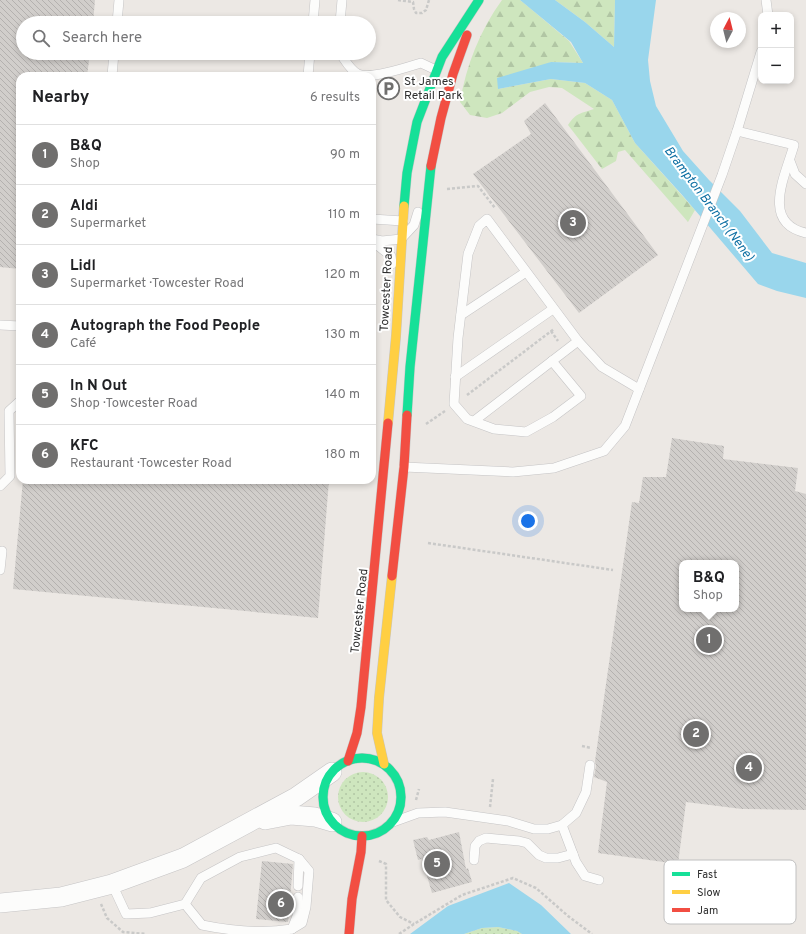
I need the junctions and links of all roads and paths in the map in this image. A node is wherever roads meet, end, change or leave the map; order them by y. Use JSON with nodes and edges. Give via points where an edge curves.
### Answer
{"nodes":[{"id":1,"x":119,"y":0,"type":"edge"},
{"id":2,"x":315,"y":0,"type":"edge"},
{"id":3,"x":342,"y":0,"type":"edge"},
{"id":4,"x":398,"y":0,"type":"edge"},
{"id":5,"x":429,"y":0,"type":"edge"},
{"id":6,"x":480,"y":0,"type":"edge"},
{"id":7,"x":766,"y":0,"type":"edge"},
{"id":8,"x":768,"y":12,"type":"edge"},
{"id":9,"x":118,"y":16,"type":"edge"},
{"id":10,"x":314,"y":16,"type":"edge"},
{"id":11,"x":341,"y":16,"type":"edge"},
{"id":12,"x":113,"y":60,"type":"edge"},
{"id":13,"x":309,"y":60,"type":"edge"},
{"id":14,"x":345,"y":60,"type":"edge"},
{"id":15,"x":758,"y":62,"type":"edge"},
{"id":16,"x":436,"y":70,"type":"junction"},
{"id":17,"x":112,"y":72,"type":"edge"},
{"id":18,"x":308,"y":72,"type":"edge"},
{"id":19,"x":356,"y":72,"type":"edge"},
{"id":20,"x":376,"y":75,"type":"edge"},
{"id":21,"x":737,"y":131,"type":"junction"},
{"id":22,"x":790,"y":161,"type":"junction"},
{"id":23,"x":430,"y":174,"type":"junction"},
{"id":24,"x":806,"y":184,"type":"edge"},
{"id":25,"x":376,"y":219,"type":"edge"},
{"id":26,"x":403,"y":221,"type":"junction"},
{"id":27,"x":414,"y":225,"type":"junction"},
{"id":28,"x":425,"y":230,"type":"junction"},
{"id":29,"x":806,"y":233,"type":"edge"},
{"id":30,"x":400,"y":239,"type":"junction"},
{"id":31,"x":376,"y":240,"type":"edge"},
{"id":32,"x":376,"y":243,"type":"edge"},
{"id":33,"x":526,"y":272,"type":"junction"},
{"id":34,"x":553,"y":309,"type":"junction"},
{"id":35,"x":461,"y":315,"type":"junction"},
{"id":36,"x":0,"y":325,"type":"edge"},
{"id":37,"x":16,"y":326,"type":"edge"},
{"id":38,"x":396,"y":336,"type":"junction"},
{"id":39,"x":578,"y":341,"type":"junction"},
{"id":40,"x":552,"y":361,"type":"junction"},
{"id":41,"x":455,"y":377,"type":"junction"},
{"id":42,"x":639,"y":389,"type":"junction"},
{"id":43,"x":16,"y":405,"type":"edge"},
{"id":44,"x":474,"y":421,"type":"junction"},
{"id":45,"x":394,"y":466,"type":"junction"},
{"id":46,"x":0,"y":486,"type":"edge"},
{"id":47,"x":428,"y":543,"type":"dead end"},
{"id":48,"x":2,"y":551,"type":"dead end"},
{"id":49,"x":0,"y":570,"type":"edge"},
{"id":50,"x":614,"y":570,"type":"dead end"},
{"id":51,"x":582,"y":746,"type":"dead end"},
{"id":52,"x":591,"y":748,"type":"dead end"},
{"id":53,"x":348,"y":761,"type":"junction"},
{"id":54,"x":384,"y":764,"type":"junction"},
{"id":55,"x":590,"y":765,"type":"dead end"},
{"id":56,"x":332,"y":772,"type":"junction"},
{"id":57,"x":332,"y":822,"type":"junction"},
{"id":58,"x":393,"y":822,"type":"junction"},
{"id":59,"x":250,"y":823,"type":"junction"},
{"id":60,"x":562,"y":825,"type":"junction"},
{"id":61,"x":362,"y":836,"type":"junction"},
{"id":62,"x":361,"y":852,"type":"junction"},
{"id":63,"x":573,"y":854,"type":"junction"},
{"id":64,"x":300,"y":859,"type":"junction"},
{"id":65,"x":474,"y":860,"type":"dead end"},
{"id":66,"x":599,"y":880,"type":"dead end"},
{"id":67,"x":112,"y":884,"type":"junction"},
{"id":68,"x":298,"y":886,"type":"dead end"},
{"id":69,"x":298,"y":897,"type":"dead end"},
{"id":70,"x":0,"y":903,"type":"edge"},
{"id":71,"x":185,"y":904,"type":"junction"},
{"id":72,"x":414,"y":924,"type":"junction"},
{"id":73,"x":292,"y":929,"type":"junction"},
{"id":74,"x":348,"y":934,"type":"edge"},
{"id":75,"x":400,"y":934,"type":"edge"},
{"id":76,"x":592,"y":934,"type":"edge"}],
"edges":[{"from":1,"to":9,"type":"lane"},
{"from":2,"to":10,"type":"lane"},
{"from":3,"to":11,"type":"lane"},
{"from":4,"to":5,"type":"path","via":[[412,2],[416,13],[422,13],[426,10]]},
{"from":6,"to":16,"type":"main road","name":"Towcester Road"},
{"from":6,"to":23,"type":"main road","name":"Towcester Road","via":[[453,74]]},
{"from":7,"to":8,"type":"lane"},
{"from":12,"to":17,"type":"lane"},
{"from":13,"to":18,"type":"lane"},
{"from":14,"to":19,"type":"lane"},
{"from":15,"to":21,"type":"lane"},
{"from":16,"to":20,"type":"lane","via":[[421,63]]},
{"from":16,"to":26,"type":"main road","name":"Towcester Road","via":[[417,122],[407,173]]},
{"from":21,"to":22,"type":"lane","via":[[794,145]]},
{"from":21,"to":42,"type":"lane"},
{"from":22,"to":24,"type":"lane","via":[[795,174]]},
{"from":22,"to":29,"type":"lane","via":[[780,188],[778,205],[783,219],[796,231]]},
{"from":23,"to":27,"type":"lane"},
{"from":23,"to":28,"type":"main road","name":"Towcester Road"},
{"from":25,"to":26,"type":"lane"},
{"from":26,"to":27,"type":"lane"},
{"from":26,"to":30,"type":"main road","name":"Towcester Road"},
{"from":27,"to":28,"type":"lane"},
{"from":27,"to":30,"type":"lane"},
{"from":28,"to":45,"type":"main road","name":"Towcester Road","via":[[410,367]]},
{"from":30,"to":31,"type":"lane"},
{"from":30,"to":38,"type":"main road","name":"Towcester Road"},
{"from":32,"to":38,"type":"lane","via":[[392,256]]},
{"from":33,"to":34,"type":"lane"},
{"from":33,"to":35,"type":"lane"},
{"from":33,"to":35,"type":"lane","via":[[487,219],[479,226],[468,254]]},
{"from":34,"to":39,"type":"lane"},
{"from":34,"to":41,"type":"lane"},
{"from":35,"to":41,"type":"lane"},
{"from":36,"to":37,"type":"lane"},
{"from":38,"to":45,"type":"main road","name":"Towcester Road"},
{"from":39,"to":40,"type":"lane"},
{"from":39,"to":42,"type":"lane","via":[[602,367]]},
{"from":40,"to":44,"type":"lane"},
{"from":40,"to":44,"type":"lane","via":[[581,396],[553,418],[526,432],[494,429]]},
{"from":41,"to":44,"type":"lane","via":[[454,404],[467,418]]},
{"from":42,"to":45,"type":"lane","via":[[625,426],[604,451],[554,468],[513,472]]},
{"from":43,"to":46,"type":"lane","via":[[9,411],[10,476]]},
{"from":45,"to":53,"type":"main road","name":"Towcester Road","via":[[361,708],[357,733]]},
{"from":45,"to":54,"type":"main road","name":"Towcester Road","via":[[377,733]]},
{"from":47,"to":50,"type":"path"},
{"from":48,"to":49,"type":"lane"},
{"from":51,"to":52,"type":"path"},
{"from":53,"to":54,"type":"main road","via":[[356,758],[375,760]]},
{"from":53,"to":56,"type":"main road"},
{"from":54,"to":58,"type":"main road","via":[[396,777],[402,794],[398,813]]},
{"from":55,"to":60,"type":"lane","via":[[586,792],[576,813]]},
{"from":56,"to":57,"type":"main road","via":[[324,786],[323,794],[325,809]]},
{"from":56,"to":59,"type":"street"},
{"from":57,"to":59,"type":"street","via":[[315,817],[290,815]]},
{"from":57,"to":61,"type":"main road","via":[[340,829]]},
{"from":58,"to":60,"type":"lane","via":[[418,812],[445,812],[508,821],[534,829]]},
{"from":58,"to":61,"type":"main road","via":[[373,834]]},
{"from":59,"to":67,"type":"street","via":[[183,858]]},
{"from":60,"to":63,"type":"lane"},
{"from":61,"to":62,"type":"main road"},
{"from":62,"to":72,"type":"path","via":[[386,864],[386,900],[400,917]]},
{"from":62,"to":74,"type":"main road"},
{"from":63,"to":65,"type":"lane","via":[[546,858],[527,843],[486,838],[475,846]]},
{"from":63,"to":66,"type":"lane","via":[[585,876]]},
{"from":64,"to":68,"type":"lane"},
{"from":64,"to":71,"type":"lane","via":[[276,848],[240,857],[201,878]]},
{"from":64,"to":73,"type":"lane","via":[[309,871],[306,907],[302,923]]},
{"from":67,"to":70,"type":"street","via":[[61,897]]},
{"from":67,"to":71,"type":"lane","via":[[126,914],[150,913]]},
{"from":69,"to":73,"type":"lane"},
{"from":71,"to":73,"type":"lane","via":[[202,925],[225,930],[275,933]]},
{"from":72,"to":75,"type":"path"},
{"from":72,"to":76,"type":"path","via":[[462,895],[513,878],[536,888]]}]}
